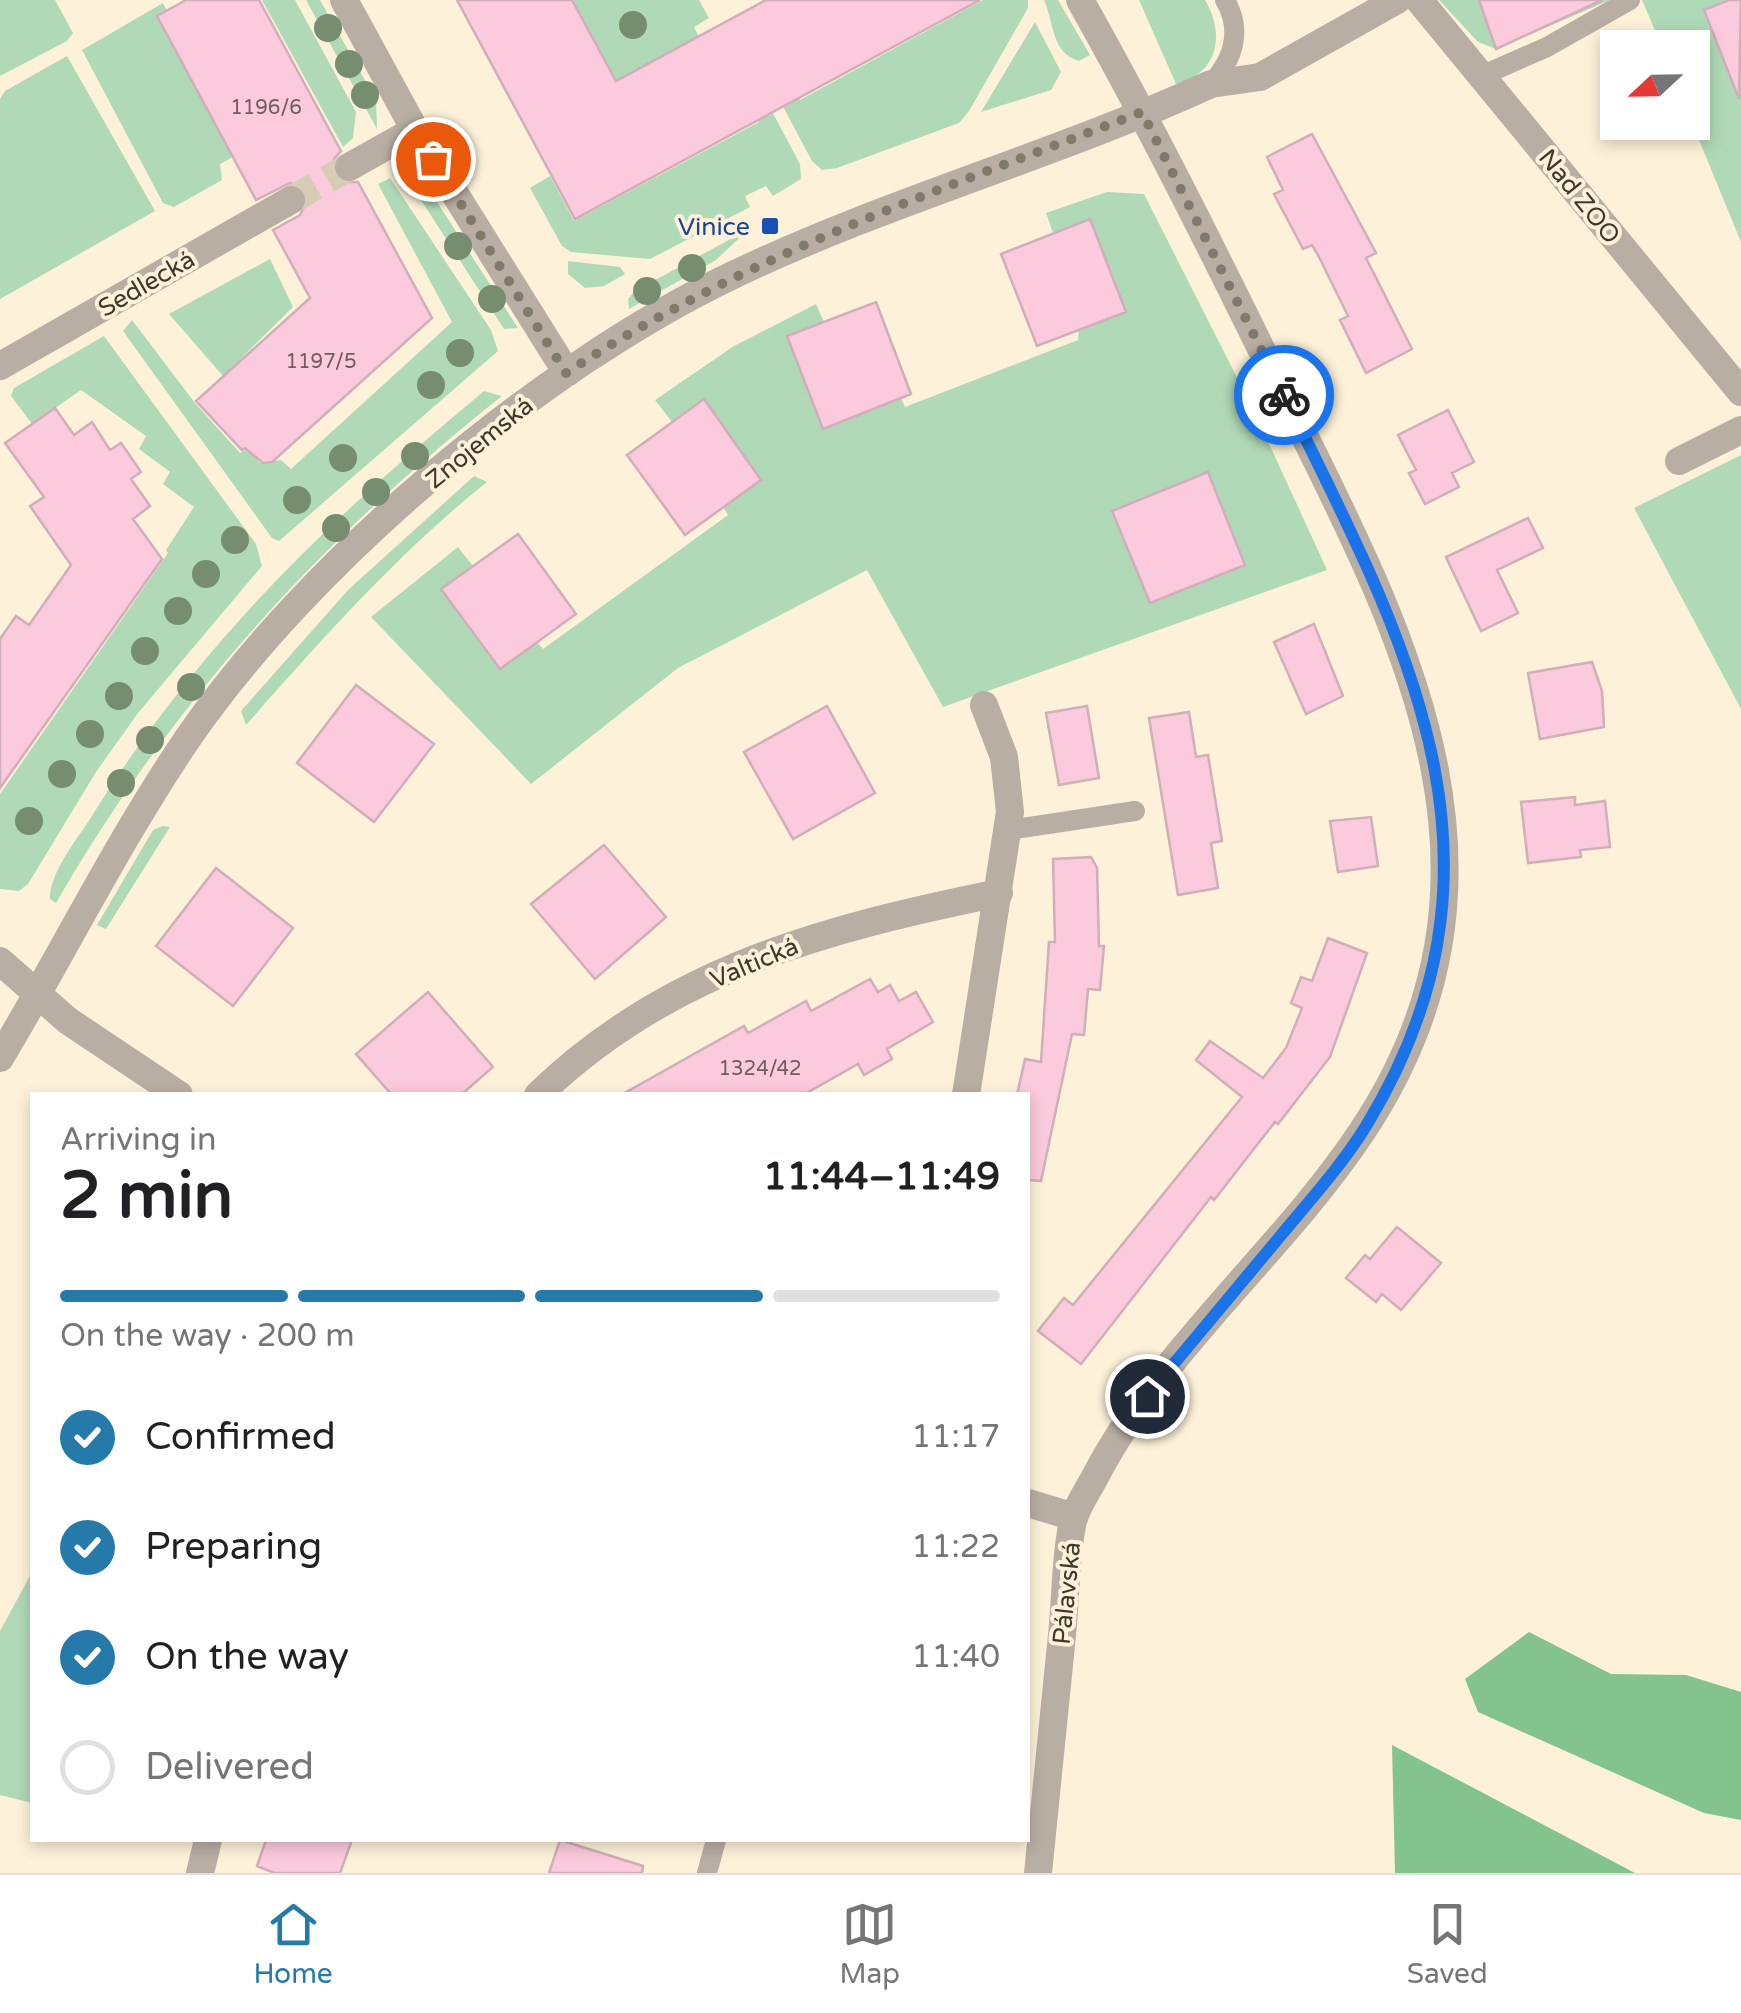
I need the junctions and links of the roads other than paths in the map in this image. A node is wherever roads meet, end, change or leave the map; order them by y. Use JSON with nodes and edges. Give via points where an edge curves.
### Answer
{"nodes":[{"id":1,"x":344,"y":0,"type":"edge"},
{"id":2,"x":1080,"y":0,"type":"edge"},
{"id":3,"x":1225,"y":0,"type":"edge"},
{"id":4,"x":1397,"y":0,"type":"edge"},
{"id":5,"x":1420,"y":0,"type":"edge"},
{"id":6,"x":1630,"y":0,"type":"edge"},
{"id":7,"x":1481,"y":76,"type":"junction"},
{"id":8,"x":1211,"y":84,"type":"junction"},
{"id":9,"x":1142,"y":112,"type":"junction"},
{"id":10,"x":415,"y":130,"type":"junction"},
{"id":11,"x":350,"y":167,"type":"tunnel mouth"},
{"id":12,"x":291,"y":200,"type":"tunnel mouth"},
{"id":13,"x":0,"y":366,"type":"edge"},
{"id":14,"x":566,"y":373,"type":"junction"},
{"id":15,"x":1741,"y":392,"type":"edge"},
{"id":16,"x":1741,"y":430,"type":"edge"},
{"id":17,"x":1679,"y":461,"type":"dead end"},
{"id":18,"x":984,"y":704,"type":"dead end"},
{"id":19,"x":1135,"y":811,"type":"dead end"},
{"id":20,"x":1008,"y":830,"type":"junction"},
{"id":21,"x":999,"y":893,"type":"junction"},
{"id":22,"x":0,"y":961,"type":"edge"},
{"id":23,"x":35,"y":994,"type":"junction"},
{"id":24,"x":0,"y":1058,"type":"edge"},
{"id":25,"x":175,"y":1092,"type":"edge"},
{"id":26,"x":541,"y":1092,"type":"edge"},
{"id":27,"x":966,"y":1092,"type":"edge"},
{"id":28,"x":1030,"y":1504,"type":"edge"},
{"id":29,"x":1074,"y":1517,"type":"junction"},
{"id":30,"x":208,"y":1842,"type":"edge"},
{"id":31,"x":715,"y":1842,"type":"edge"},
{"id":32,"x":200,"y":1873,"type":"edge"},
{"id":33,"x":707,"y":1873,"type":"edge"},
{"id":34,"x":1038,"y":1873,"type":"edge"}],
"edges":[{"from":1,"to":10,"type":"street"},
{"from":2,"to":9,"type":"street","name":"Pálavská"},
{"from":3,"to":8,"type":"lane","via":[[1235,38],[1224,70]]},
{"from":4,"to":8,"type":"street","name":"Znojemská","via":[[1260,77]]},
{"from":5,"to":7,"type":"street","name":"Nad ZOO"},
{"from":6,"to":7,"type":"lane"},
{"from":7,"to":15,"type":"street","name":"Nad ZOO"},
{"from":8,"to":9,"type":"street","name":"Znojemská"},
{"from":9,"to":14,"type":"street","name":"Znojemská","via":[[845,225],[727,278]]},
{"from":9,"to":29,"type":"street","name":"Pálavská","via":[[1368,564],[1415,683],[1444,823],[1443,900],[1430,974],[1403,1058],[1365,1128],[1122,1427]]},
{"from":10,"to":11,"type":"street"},
{"from":10,"to":14,"type":"street"},
{"from":12,"to":13,"type":"street","name":"Sedlecká"},
{"from":14,"to":23,"type":"street","name":"Znojemská","via":[[416,493],[260,647],[131,825]]},
{"from":16,"to":17,"type":"street"},
{"from":18,"to":20,"type":"street","via":[[1004,757]]},
{"from":19,"to":20,"type":"lane"},
{"from":20,"to":21,"type":"street"},
{"from":21,"to":26,"type":"street","name":"Valtická","via":[[866,920],[761,954],[661,1004],[578,1056]]},
{"from":21,"to":27,"type":"street"},
{"from":22,"to":23,"type":"street"},
{"from":23,"to":24,"type":"street","name":"Znojemská"},
{"from":23,"to":25,"type":"street"},
{"from":28,"to":29,"type":"street"},
{"from":29,"to":34,"type":"street","name":"Pálavská"},
{"from":30,"to":32,"type":"street"},
{"from":31,"to":33,"type":"lane"}]}
